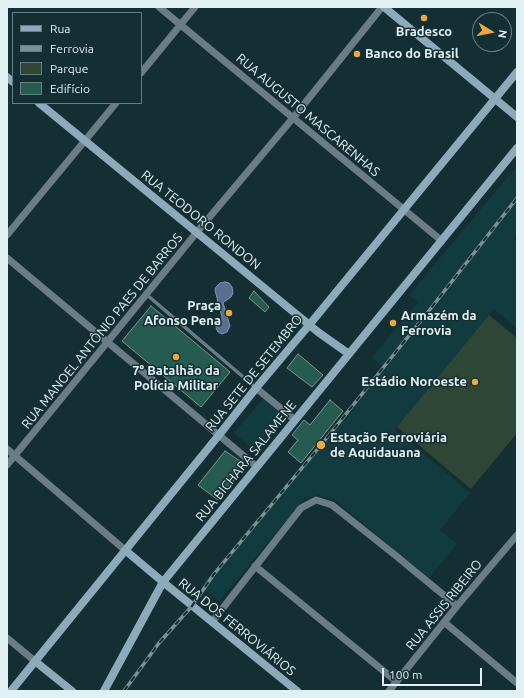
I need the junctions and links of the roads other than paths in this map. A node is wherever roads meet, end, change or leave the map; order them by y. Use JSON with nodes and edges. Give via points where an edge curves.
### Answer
{"nodes":[{"id":1,"x":159,"y":7,"type":"edge"},
{"id":2,"x":195,"y":7,"type":"edge"},
{"id":3,"x":383,"y":7,"type":"edge"},
{"id":4,"x":180,"y":25,"type":"junction"},
{"id":5,"x":142,"y":72,"type":"edge"},
{"id":6,"x":517,"y":72,"type":"edge"},
{"id":7,"x":494,"y":99,"type":"junction"},
{"id":8,"x":40,"y":104,"type":"edge"},
{"id":9,"x":115,"y":104,"type":"edge"},
{"id":10,"x":517,"y":117,"type":"edge"},
{"id":11,"x":293,"y":118,"type":"junction"},
{"id":12,"x":85,"y":140,"type":"junction"},
{"id":13,"x":517,"y":148,"type":"edge"},
{"id":14,"x":404,"y":209,"type":"junction"},
{"id":15,"x":197,"y":232,"type":"junction"},
{"id":16,"x":7,"y":235,"type":"edge"},
{"id":17,"x":442,"y":241,"type":"junction"},
{"id":18,"x":7,"y":258,"type":"edge"},
{"id":19,"x":147,"y":295,"type":"junction"},
{"id":20,"x":310,"y":324,"type":"junction"},
{"id":21,"x":108,"y":342,"type":"junction"},
{"id":22,"x":349,"y":354,"type":"junction"},
{"id":23,"x":256,"y":388,"type":"junction"},
{"id":24,"x":295,"y":420,"type":"junction"},
{"id":25,"x":220,"y":435,"type":"junction"},
{"id":26,"x":7,"y":449,"type":"edge"},
{"id":27,"x":15,"y":455,"type":"junction"},
{"id":28,"x":7,"y":465,"type":"edge"},
{"id":29,"x":257,"y":467,"type":"junction"},
{"id":30,"x":517,"y":535,"type":"edge"},
{"id":31,"x":125,"y":550,"type":"junction"},
{"id":32,"x":255,"y":566,"type":"junction"},
{"id":33,"x":163,"y":582,"type":"junction"},
{"id":34,"x":457,"y":606,"type":"junction"},
{"id":35,"x":212,"y":622,"type":"junction"},
{"id":36,"x":444,"y":622,"type":"junction"},
{"id":37,"x":7,"y":638,"type":"edge"},
{"id":38,"x":36,"y":662,"type":"junction"},
{"id":39,"x":396,"y":682,"type":"junction"},
{"id":40,"x":517,"y":683,"type":"edge"},
{"id":41,"x":11,"y":691,"type":"edge"},
{"id":42,"x":72,"y":691,"type":"edge"},
{"id":43,"x":104,"y":691,"type":"edge"},
{"id":44,"x":297,"y":691,"type":"edge"},
{"id":45,"x":390,"y":691,"type":"edge"}],
"edges":[{"from":1,"to":4,"type":"street","name":"RUA AUGUSTO MASCARENHAS"},
{"from":2,"to":4,"type":"street"},
{"from":3,"to":7,"type":"main road"},
{"from":3,"to":11,"type":"street","name":"RUA MANOEL ANTÔNIO PAES DE BARROS"},
{"from":4,"to":5,"type":"street"},
{"from":4,"to":11,"type":"street","name":"RUA AUGUSTO MASCARENHAS"},
{"from":6,"to":7,"type":"main road","name":"RUA SETE DE SETEMBRO"},
{"from":7,"to":10,"type":"main road"},
{"from":7,"to":14,"type":"main road","name":"RUA SETE DE SETEMBRO"},
{"from":8,"to":12,"type":"main road","name":"RUA TEODORO RONDON"},
{"from":9,"to":12,"type":"street"},
{"from":11,"to":14,"type":"street","name":"RUA AUGUSTO MASCARENHAS"},
{"from":11,"to":15,"type":"street","name":"RUA MANOEL ANTÔNIO PAES DE BARROS"},
{"from":12,"to":15,"type":"main road","name":"RUA TEODORO RONDON"},
{"from":12,"to":16,"type":"street"},
{"from":13,"to":17,"type":"main road","name":"RUA BICHARA SALAMENE"},
{"from":14,"to":17,"type":"street","name":"RUA AUGUSTO MASCARENHAS"},
{"from":14,"to":20,"type":"main road","name":"RUA SETE DE SETEMBRO"},
{"from":15,"to":19,"type":"street","name":"RUA MANOEL ANTÔNIO PAES DE BARROS"},
{"from":15,"to":20,"type":"main road","name":"RUA TEODORO RONDON"},
{"from":17,"to":22,"type":"main road","name":"RUA BICHARA SALAMENE"},
{"from":18,"to":21,"type":"street"},
{"from":19,"to":21,"type":"street","name":"RUA MANOEL ANTÔNIO PAES DE BARROS"},
{"from":19,"to":23,"type":"lane"},
{"from":20,"to":22,"type":"main road","name":"RUA TEODORO RONDON"},
{"from":20,"to":23,"type":"main road","name":"RUA SETE DE SETEMBRO"},
{"from":21,"to":25,"type":"street"},
{"from":21,"to":27,"type":"street","name":"RUA MANOEL ANTÔNIO PAES DE BARROS"},
{"from":22,"to":24,"type":"main road","name":"RUA BICHARA SALAMENE"},
{"from":23,"to":24,"type":"street"},
{"from":23,"to":25,"type":"main road","name":"RUA SETE DE SETEMBRO"},
{"from":24,"to":29,"type":"main road","name":"RUA BICHARA SALAMENE"},
{"from":25,"to":29,"type":"street"},
{"from":25,"to":31,"type":"main road","name":"RUA SETE DE SETEMBRO"},
{"from":26,"to":27,"type":"street"},
{"from":27,"to":28,"type":"street","name":"RUA MANOEL ANTÔNIO PAES DE BARROS"},
{"from":27,"to":31,"type":"street"},
{"from":29,"to":33,"type":"main road","name":"RUA BICHARA SALAMENE"},
{"from":30,"to":34,"type":"street","name":"RUA ASSIS RIBEIRO"},
{"from":31,"to":33,"type":"main road"},
{"from":31,"to":38,"type":"main road","name":"RUA SETE DE SETEMBRO"},
{"from":32,"to":34,"type":"street","via":[[301,508],[316,500],[332,505]]},
{"from":32,"to":35,"type":"street"},
{"from":32,"to":39,"type":"street"},
{"from":33,"to":35,"type":"main road","name":"RUA DOS FERROVIÁRIOS"},
{"from":33,"to":43,"type":"main road","name":"RUA BICHARA SALAMENE"},
{"from":34,"to":36,"type":"street","name":"RUA ASSIS RIBEIRO"},
{"from":35,"to":44,"type":"main road","name":"RUA DOS FERROVIÁRIOS"},
{"from":36,"to":39,"type":"street","name":"RUA ASSIS RIBEIRO"},
{"from":36,"to":40,"type":"street"},
{"from":37,"to":38,"type":"street"},
{"from":38,"to":41,"type":"main road","name":"RUA SETE DE SETEMBRO"},
{"from":38,"to":42,"type":"main road"},
{"from":39,"to":45,"type":"street","name":"RUA ASSIS RIBEIRO"}]}
